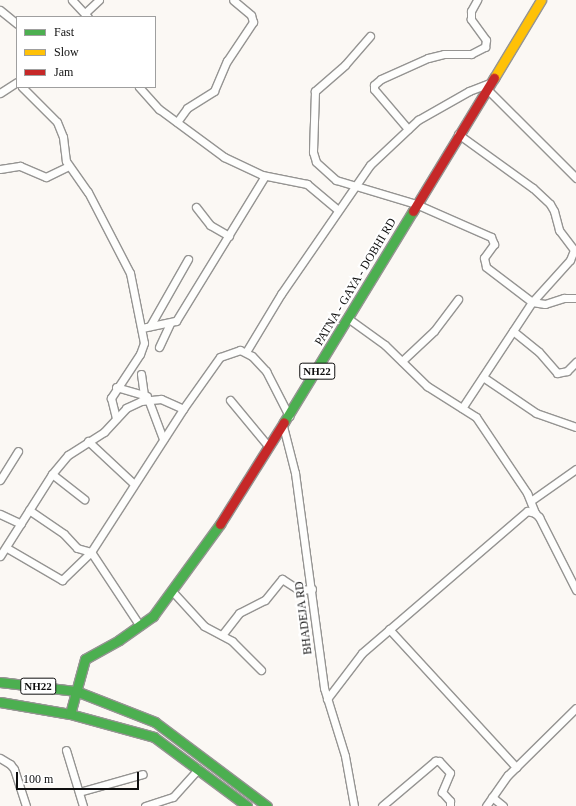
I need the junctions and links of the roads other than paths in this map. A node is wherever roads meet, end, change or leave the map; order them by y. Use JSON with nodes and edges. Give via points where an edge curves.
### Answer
{"nodes":[{"id":1,"x":72,"y":0,"type":"edge"},
{"id":2,"x":100,"y":0,"type":"edge"},
{"id":3,"x":233,"y":0,"type":"edge"},
{"id":4,"x":477,"y":0,"type":"edge"},
{"id":5,"x":541,"y":0,"type":"edge"},
{"id":6,"x":0,"y":10,"type":"edge"},
{"id":7,"x":85,"y":14,"type":"edge"},
{"id":8,"x":16,"y":23,"type":"edge"},
{"id":9,"x":370,"y":36,"type":"dead end"},
{"id":10,"x":16,"y":83,"type":"edge"},
{"id":11,"x":489,"y":86,"type":"junction"},
{"id":12,"x":23,"y":88,"type":"edge"},
{"id":13,"x":140,"y":88,"type":"edge"},
{"id":14,"x":0,"y":93,"type":"edge"},
{"id":15,"x":177,"y":122,"type":"junction"},
{"id":16,"x":408,"y":129,"type":"junction"},
{"id":17,"x":458,"y":134,"type":"junction"},
{"id":18,"x":69,"y":166,"type":"junction"},
{"id":19,"x":0,"y":169,"type":"edge"},
{"id":20,"x":266,"y":176,"type":"junction"},
{"id":21,"x":576,"y":178,"type":"edge"},
{"id":22,"x":354,"y":186,"type":"junction"},
{"id":23,"x":416,"y":204,"type":"junction"},
{"id":24,"x":196,"y":207,"type":"dead end"},
{"id":25,"x":338,"y":210,"type":"junction"},
{"id":26,"x":229,"y":236,"type":"junction"},
{"id":27,"x":188,"y":260,"type":"dead end"},
{"id":28,"x":576,"y":298,"type":"edge"},
{"id":29,"x":458,"y":299,"type":"dead end"},
{"id":30,"x":532,"y":302,"type":"junction"},
{"id":31,"x":349,"y":319,"type":"junction"},
{"id":32,"x":170,"y":323,"type":"junction"},
{"id":33,"x":150,"y":326,"type":"junction"},
{"id":34,"x":142,"y":328,"type":"junction"},
{"id":35,"x":513,"y":331,"type":"junction"},
{"id":36,"x":159,"y":347,"type":"dead end"},
{"id":37,"x":246,"y":352,"type":"junction"},
{"id":38,"x":402,"y":360,"type":"junction"},
{"id":39,"x":576,"y":362,"type":"edge"},
{"id":40,"x":141,"y":374,"type":"dead end"},
{"id":41,"x":483,"y":377,"type":"junction"},
{"id":42,"x":116,"y":387,"type":"junction"},
{"id":43,"x":149,"y":398,"type":"junction"},
{"id":44,"x":230,"y":400,"type":"dead end"},
{"id":45,"x":182,"y":408,"type":"junction"},
{"id":46,"x":462,"y":408,"type":"junction"},
{"id":47,"x":289,"y":416,"type":"junction"},
{"id":48,"x":116,"y":418,"type":"junction"},
{"id":49,"x":283,"y":426,"type":"junction"},
{"id":50,"x":576,"y":427,"type":"edge"},
{"id":51,"x":163,"y":439,"type":"junction"},
{"id":52,"x":88,"y":441,"type":"junction"},
{"id":53,"x":269,"y":447,"type":"junction"},
{"id":54,"x":18,"y":451,"type":"dead end"},
{"id":55,"x":576,"y":469,"type":"edge"},
{"id":56,"x":52,"y":474,"type":"junction"},
{"id":57,"x":0,"y":480,"type":"edge"},
{"id":58,"x":134,"y":484,"type":"junction"},
{"id":59,"x":84,"y":499,"type":"dead end"},
{"id":60,"x":532,"y":500,"type":"junction"},
{"id":61,"x":29,"y":510,"type":"junction"},
{"id":62,"x":535,"y":513,"type":"junction"},
{"id":63,"x":0,"y":514,"type":"edge"},
{"id":64,"x":21,"y":524,"type":"junction"},
{"id":65,"x":7,"y":548,"type":"junction"},
{"id":66,"x":91,"y":552,"type":"junction"},
{"id":67,"x":0,"y":556,"type":"edge"},
{"id":68,"x":312,"y":589,"type":"junction"},
{"id":69,"x":576,"y":590,"type":"edge"},
{"id":70,"x":173,"y":592,"type":"junction"},
{"id":71,"x":140,"y":626,"type":"junction"},
{"id":72,"x":390,"y":629,"type":"junction"},
{"id":73,"x":222,"y":635,"type":"junction"},
{"id":74,"x":261,"y":670,"type":"dead end"},
{"id":75,"x":0,"y":682,"type":"edge"},
{"id":76,"x":76,"y":691,"type":"junction"},
{"id":77,"x":327,"y":699,"type":"junction"},
{"id":78,"x":0,"y":702,"type":"edge"},
{"id":79,"x":576,"y":708,"type":"edge"},
{"id":80,"x":70,"y":714,"type":"junction"},
{"id":81,"x":66,"y":750,"type":"dead end"},
{"id":82,"x":0,"y":758,"type":"edge"},
{"id":83,"x":516,"y":767,"type":"junction"},
{"id":84,"x":198,"y":769,"type":"junction"},
{"id":85,"x":143,"y":774,"type":"dead end"},
{"id":86,"x":79,"y":792,"type":"junction"},
{"id":87,"x":492,"y":797,"type":"junction"},
{"id":88,"x":26,"y":806,"type":"edge"},
{"id":89,"x":83,"y":806,"type":"edge"},
{"id":90,"x":145,"y":806,"type":"edge"},
{"id":91,"x":247,"y":806,"type":"edge"},
{"id":92,"x":266,"y":806,"type":"edge"},
{"id":93,"x":354,"y":806,"type":"edge"},
{"id":94,"x":382,"y":806,"type":"edge"},
{"id":95,"x":450,"y":806,"type":"edge"},
{"id":96,"x":486,"y":806,"type":"edge"},
{"id":97,"x":503,"y":806,"type":"edge"}],
"edges":[{"from":1,"to":7,"type":"street"},
{"from":2,"to":7,"type":"street"},
{"from":3,"to":15,"type":"street","via":[[251,15],[253,22],[226,61],[214,91],[187,108]]},
{"from":4,"to":16,"type":"street","via":[[471,11],[471,19],[486,40],[485,48],[471,54],[444,54],[428,58],[381,79],[374,85]]},
{"from":5,"to":11,"type":"main road","name":"PATNA - GAYA - DOBHI RD","number":"NH22"},
{"from":6,"to":8,"type":"street"},
{"from":9,"to":22,"type":"street","via":[[345,65],[315,91],[313,157],[328,175]]},
{"from":10,"to":14,"type":"street"},
{"from":11,"to":16,"type":"street","via":[[451,101]]},
{"from":11,"to":17,"type":"main road","name":"PATNA - GAYA - DOBHI RD","number":"NH22"},
{"from":11,"to":21,"type":"street"},
{"from":12,"to":18,"type":"street","via":[[57,122]]},
{"from":13,"to":15,"type":"street"},
{"from":15,"to":20,"type":"street","via":[[224,157],[247,170]]},
{"from":16,"to":22,"type":"street","via":[[370,165]]},
{"from":17,"to":23,"type":"main road","name":"PATNA - GAYA - DOBHI RD","number":"NH22"},
{"from":17,"to":30,"type":"street","via":[[550,204],[559,230],[573,247],[570,260]]},
{"from":18,"to":19,"type":"street","via":[[46,177],[20,166]]},
{"from":18,"to":34,"type":"street","via":[[88,192],[130,273]]},
{"from":20,"to":25,"type":"street","via":[[308,184]]},
{"from":20,"to":26,"type":"street"},
{"from":22,"to":23,"type":"street"},
{"from":22,"to":25,"type":"street"},
{"from":23,"to":30,"type":"street","via":[[491,237],[494,244],[484,258],[486,267]]},
{"from":23,"to":31,"type":"main road","name":"PATNA - GAYA - DOBHI RD","number":"NH22"},
{"from":24,"to":26,"type":"street","via":[[210,225]]},
{"from":25,"to":37,"type":"street","via":[[303,266],[281,294]]},
{"from":26,"to":32,"type":"street","via":[[178,318]]},
{"from":27,"to":33,"type":"street"},
{"from":28,"to":30,"type":"street","via":[[564,298],[545,304]]},
{"from":29,"to":38,"type":"street","via":[[434,331]]},
{"from":30,"to":35,"type":"street"},
{"from":31,"to":38,"type":"street"},
{"from":31,"to":47,"type":"main road","name":"PATNA - GAYA - DOBHI RD","number":"NH22"},
{"from":32,"to":33,"type":"street"},
{"from":32,"to":36,"type":"street"},
{"from":33,"to":34,"type":"street"},
{"from":34,"to":42,"type":"street","via":[[142,348]]},
{"from":35,"to":39,"type":"street","via":[[539,352],[557,373],[567,371]]},
{"from":35,"to":41,"type":"street"},
{"from":37,"to":45,"type":"street","via":[[232,351],[220,358]]},
{"from":37,"to":47,"type":"street","via":[[266,371]]},
{"from":38,"to":46,"type":"street","via":[[427,386]]},
{"from":40,"to":43,"type":"street"},
{"from":41,"to":46,"type":"street"},
{"from":41,"to":50,"type":"street","via":[[536,413]]},
{"from":42,"to":43,"type":"street"},
{"from":42,"to":48,"type":"street","via":[[111,403]]},
{"from":43,"to":45,"type":"street","via":[[166,400]]},
{"from":43,"to":48,"type":"street","via":[[132,404]]},
{"from":43,"to":51,"type":"street"},
{"from":44,"to":53,"type":"street"},
{"from":45,"to":51,"type":"street"},
{"from":46,"to":60,"type":"street","via":[[482,424]]},
{"from":47,"to":49,"type":"main road","name":"PATNA - GAYA - DOBHI RD","number":"NH22"},
{"from":48,"to":52,"type":"street","via":[[104,432]]},
{"from":49,"to":53,"type":"main road","name":"PATNA - GAYA - DOBHI RD","number":"NH22"},
{"from":49,"to":68,"type":"street","name":"BHADEJA RD","via":[[295,473]]},
{"from":51,"to":58,"type":"street"},
{"from":52,"to":56,"type":"street","via":[[63,459]]},
{"from":52,"to":58,"type":"street"},
{"from":53,"to":70,"type":"main road","name":"PATNA - GAYA - DOBHI RD","number":"NH22","via":[[235,503]]},
{"from":54,"to":57,"type":"street"},
{"from":55,"to":60,"type":"street"},
{"from":56,"to":59,"type":"street"},
{"from":56,"to":61,"type":"street"},
{"from":58,"to":66,"type":"street"},
{"from":60,"to":62,"type":"street"},
{"from":61,"to":64,"type":"street"},
{"from":61,"to":66,"type":"street","via":[[60,531],[78,548]]},
{"from":62,"to":69,"type":"street"},
{"from":62,"to":72,"type":"street","via":[[527,511]]},
{"from":63,"to":64,"type":"street"},
{"from":64,"to":65,"type":"street"},
{"from":65,"to":66,"type":"street","via":[[62,580]]},
{"from":65,"to":67,"type":"street"},
{"from":66,"to":71,"type":"street"},
{"from":68,"to":73,"type":"street","via":[[296,589],[289,581],[282,579],[265,600],[239,613]]},
{"from":68,"to":77,"type":"street","name":"BHADEJA RD"},
{"from":70,"to":71,"type":"main road","name":"PATNA - GAYA - DOBHI RD","number":"NH22"},
{"from":70,"to":73,"type":"street","via":[[204,626]]},
{"from":71,"to":76,"type":"main road","name":"PATNA - GAYA - DOBHI RD","number":"NH22","via":[[85,659]]},
{"from":72,"to":77,"type":"street","via":[[355,660]]},
{"from":72,"to":83,"type":"street"},
{"from":73,"to":74,"type":"street","via":[[232,640]]},
{"from":75,"to":76,"type":"main road","number":"NH22"},
{"from":76,"to":80,"type":"main road","name":"PATNA - GAYA - DOBHI RD","number":"NH22"},
{"from":76,"to":92,"type":"main road","via":[[155,722]]},
{"from":77,"to":93,"type":"street","name":"BHADEJA RD","via":[[345,756]]},
{"from":78,"to":80,"type":"main road","number":"NH22"},
{"from":79,"to":83,"type":"street"},
{"from":80,"to":84,"type":"main road","via":[[154,737]]},
{"from":81,"to":86,"type":"street"},
{"from":82,"to":88,"type":"street","via":[[14,769]]},
{"from":83,"to":87,"type":"street"},
{"from":84,"to":90,"type":"street","via":[[173,797]]},
{"from":84,"to":91,"type":"main road"},
{"from":85,"to":86,"type":"street"},
{"from":86,"to":89,"type":"street"},
{"from":87,"to":96,"type":"street"},
{"from":87,"to":97,"type":"street"},
{"from":94,"to":95,"type":"street","via":[[435,761],[439,761],[450,773],[442,792],[450,801]]}]}
